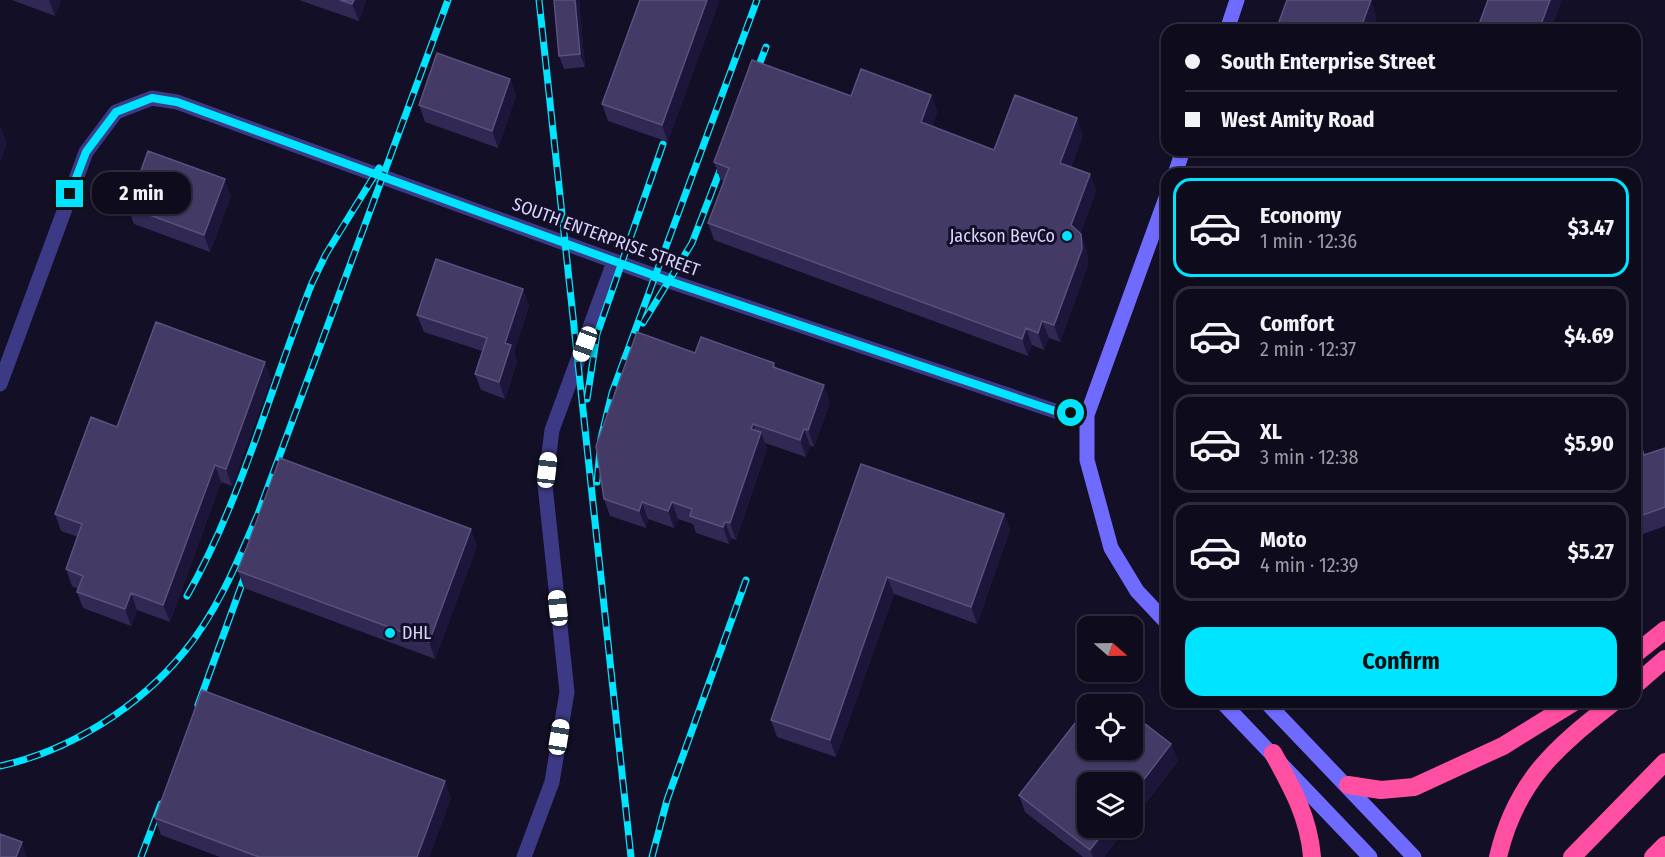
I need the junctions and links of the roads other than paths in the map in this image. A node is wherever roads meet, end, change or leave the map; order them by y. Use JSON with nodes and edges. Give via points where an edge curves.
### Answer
{"nodes":[{"id":1,"x":1238,"y":0,"type":"edge"},
{"id":2,"x":1229,"y":24,"type":"edge"},
{"id":3,"x":1161,"y":212,"type":"edge"},
{"id":4,"x":614,"y":262,"type":"junction"},
{"id":5,"x":0,"y":384,"type":"edge"},
{"id":6,"x":1087,"y":415,"type":"junction"},
{"id":7,"x":1161,"y":617,"type":"edge"},
{"id":8,"x":1665,"y":630,"type":"edge"},
{"id":9,"x":1641,"y":649,"type":"edge"},
{"id":10,"x":1665,"y":659,"type":"edge"},
{"id":11,"x":1641,"y":680,"type":"edge"},
{"id":12,"x":1228,"y":708,"type":"edge"},
{"id":13,"x":1272,"y":708,"type":"edge"},
{"id":14,"x":1564,"y":708,"type":"edge"},
{"id":15,"x":1607,"y":708,"type":"edge"},
{"id":16,"x":1273,"y":753,"type":"junction"},
{"id":17,"x":1665,"y":762,"type":"edge"},
{"id":18,"x":1348,"y":785,"type":"junction"},
{"id":19,"x":1665,"y":845,"type":"edge"},
{"id":20,"x":524,"y":857,"type":"edge"},
{"id":21,"x":1312,"y":857,"type":"edge"},
{"id":22,"x":1370,"y":857,"type":"edge"},
{"id":23,"x":1414,"y":857,"type":"edge"},
{"id":24,"x":1498,"y":857,"type":"edge"},
{"id":25,"x":1572,"y":857,"type":"edge"},
{"id":26,"x":1653,"y":857,"type":"edge"}],
"edges":[{"from":1,"to":2,"type":"street"},
{"from":3,"to":6,"type":"street"},
{"from":4,"to":5,"type":"street","name":"SOUTH ENTERPRISE STREET","via":[[177,102],[152,98],[116,112],[86,152]]},
{"from":4,"to":6,"type":"street","name":"SOUTH ENTERPRISE STREET","via":[[1055,411]]},
{"from":4,"to":20,"type":"street","via":[[552,430],[545,485],[567,692],[552,782]]},
{"from":6,"to":7,"type":"street","via":[[1087,460],[1112,548],[1137,591]]},
{"from":8,"to":9,"type":"highway"},
{"from":10,"to":11,"type":"highway"},
{"from":12,"to":16,"type":"street"},
{"from":13,"to":18,"type":"street"},
{"from":14,"to":18,"type":"highway","via":[[1503,746],[1414,787],[1381,790]]},
{"from":15,"to":24,"type":"highway","via":[[1545,760],[1528,782],[1505,827]]},
{"from":16,"to":21,"type":"highway","via":[[1296,794],[1310,834]]},
{"from":16,"to":22,"type":"street"},
{"from":17,"to":25,"type":"highway"},
{"from":18,"to":23,"type":"street"},
{"from":19,"to":26,"type":"highway"}]}
